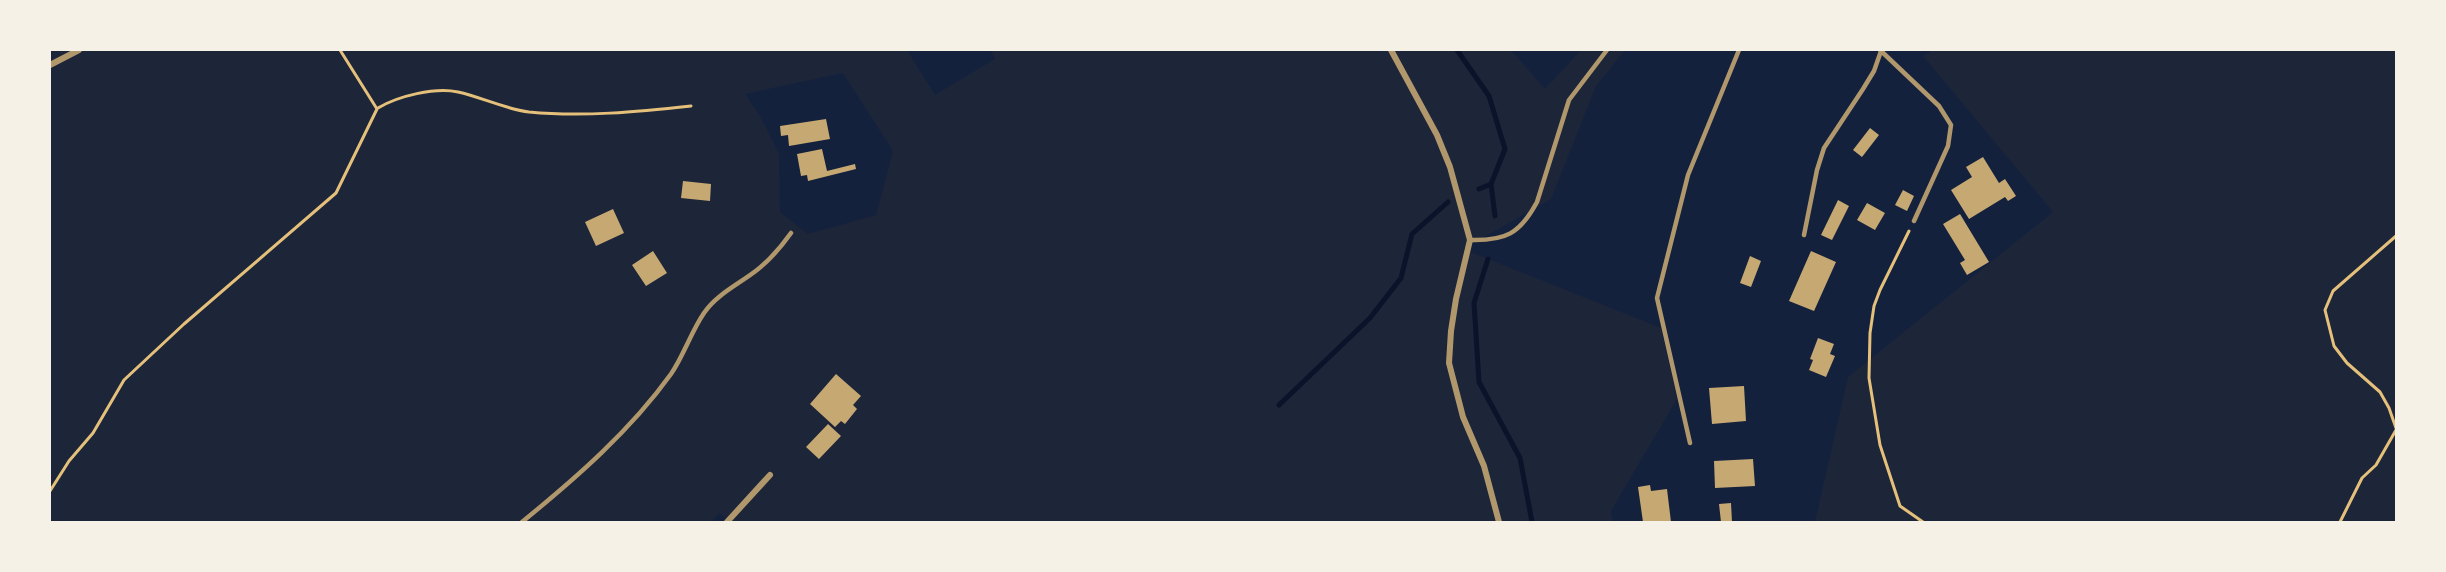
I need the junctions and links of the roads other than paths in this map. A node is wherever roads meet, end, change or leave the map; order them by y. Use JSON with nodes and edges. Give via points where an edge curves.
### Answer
{"nodes":[{"id":1,"x":79,"y":50,"type":"edge"},
{"id":2,"x":1391,"y":50,"type":"edge"},
{"id":3,"x":1607,"y":50,"type":"edge"},
{"id":4,"x":1738,"y":50,"type":"edge"},
{"id":5,"x":1880,"y":50,"type":"edge"},
{"id":6,"x":50,"y":65,"type":"edge"},
{"id":7,"x":1914,"y":221,"type":"road end"},
{"id":8,"x":791,"y":233,"type":"dead end"},
{"id":9,"x":1804,"y":235,"type":"dead end"},
{"id":10,"x":1470,"y":240,"type":"junction"},
{"id":11,"x":1690,"y":443,"type":"dead end"},
{"id":12,"x":770,"y":475,"type":"dead end"},
{"id":13,"x":522,"y":522,"type":"edge"},
{"id":14,"x":727,"y":522,"type":"edge"},
{"id":15,"x":1499,"y":522,"type":"edge"}],
"edges":[{"from":1,"to":6,"type":"street"},
{"from":2,"to":10,"type":"street","via":[[1450,166]]},
{"from":3,"to":10,"type":"lane","via":[[1569,100],[1530,216],[1520,229],[1507,236],[1492,241]]},
{"from":4,"to":11,"type":"lane","via":[[1688,175],[1657,298]]},
{"from":5,"to":7,"type":"lane","via":[[1939,106],[1951,126],[1948,146]]},
{"from":5,"to":9,"type":"lane","via":[[1874,71],[1824,148]]},
{"from":8,"to":13,"type":"lane","via":[[777,252],[704,313],[671,373],[622,432]]},
{"from":10,"to":15,"type":"street","via":[[1456,299],[1449,363]]},
{"from":12,"to":14,"type":"street"}]}
